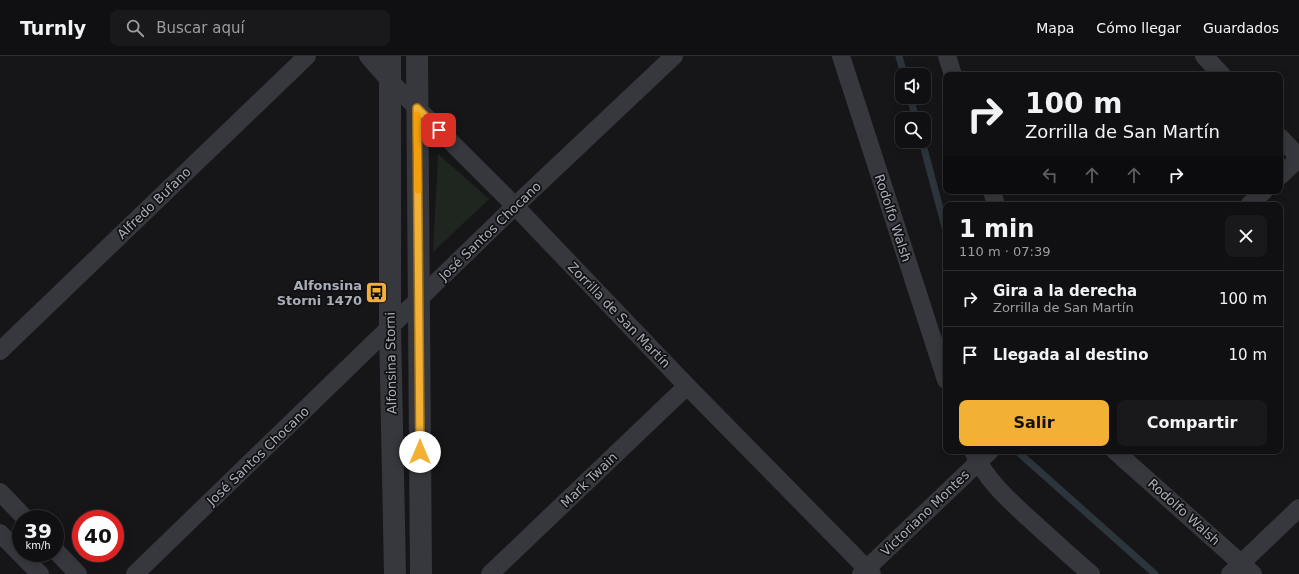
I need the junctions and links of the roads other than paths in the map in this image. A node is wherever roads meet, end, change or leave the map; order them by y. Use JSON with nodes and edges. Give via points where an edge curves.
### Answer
{"nodes":[{"id":1,"x":307,"y":56,"type":"edge"},
{"id":2,"x":368,"y":56,"type":"edge"},
{"id":3,"x":390,"y":56,"type":"edge"},
{"id":4,"x":417,"y":56,"type":"edge"},
{"id":5,"x":674,"y":56,"type":"edge"},
{"id":6,"x":841,"y":56,"type":"edge"},
{"id":7,"x":947,"y":56,"type":"edge"},
{"id":8,"x":1204,"y":56,"type":"edge"},
{"id":9,"x":952,"y":72,"type":"edge"},
{"id":10,"x":1219,"y":72,"type":"edge"},
{"id":11,"x":390,"y":81,"type":"junction"},
{"id":12,"x":417,"y":108,"type":"junction"},
{"id":13,"x":1283,"y":140,"type":"edge"},
{"id":14,"x":1299,"y":157,"type":"edge"},
{"id":15,"x":1283,"y":173,"type":"edge"},
{"id":16,"x":1261,"y":194,"type":"edge"},
{"id":17,"x":1252,"y":202,"type":"edge"},
{"id":18,"x":515,"y":206,"type":"junction"},
{"id":19,"x":418,"y":300,"type":"junction"},
{"id":20,"x":390,"y":328,"type":"junction"},
{"id":21,"x":0,"y":351,"type":"edge"},
{"id":22,"x":943,"y":371,"type":"edge"},
{"id":23,"x":687,"y":386,"type":"junction"},
{"id":24,"x":1118,"y":454,"type":"edge"},
{"id":25,"x":980,"y":455,"type":"edge"},
{"id":26,"x":0,"y":492,"type":"edge"},
{"id":27,"x":1299,"y":508,"type":"edge"},
{"id":28,"x":17,"y":510,"type":"edge"},
{"id":29,"x":0,"y":533,"type":"edge"},
{"id":30,"x":64,"y":559,"type":"edge"},
{"id":31,"x":1241,"y":570,"type":"edge"},
{"id":32,"x":866,"y":572,"type":"edge"},
{"id":33,"x":40,"y":574,"type":"edge"},
{"id":34,"x":78,"y":574,"type":"edge"},
{"id":35,"x":135,"y":574,"type":"edge"},
{"id":36,"x":395,"y":574,"type":"edge"},
{"id":37,"x":421,"y":574,"type":"edge"},
{"id":38,"x":490,"y":574,"type":"edge"},
{"id":39,"x":1090,"y":574,"type":"edge"}],
"edges":[{"from":1,"to":21,"type":"street","name":"Alfredo Bufano"},
{"from":2,"to":11,"type":"street","name":"Zorrilla de San Martín"},
{"from":3,"to":11,"type":"street","name":"Alfonsina Storni"},
{"from":4,"to":12,"type":"street"},
{"from":5,"to":18,"type":"street","name":"José Santos Chocano"},
{"from":6,"to":22,"type":"street","name":"Rodolfo Walsh"},
{"from":7,"to":9,"type":"street"},
{"from":8,"to":10,"type":"street"},
{"from":11,"to":12,"type":"street","name":"Zorrilla de San Martín"},
{"from":11,"to":20,"type":"street","name":"Alfonsina Storni"},
{"from":12,"to":18,"type":"street","name":"Zorrilla de San Martín"},
{"from":12,"to":19,"type":"street"},
{"from":13,"to":14,"type":"street"},
{"from":14,"to":15,"type":"street"},
{"from":16,"to":17,"type":"street"},
{"from":18,"to":19,"type":"street","name":"José Santos Chocano"},
{"from":18,"to":23,"type":"street","name":"Zorrilla de San Martín"},
{"from":19,"to":20,"type":"street","name":"José Santos Chocano"},
{"from":19,"to":37,"type":"street"},
{"from":20,"to":35,"type":"street","name":"José Santos Chocano"},
{"from":20,"to":36,"type":"street","name":"Alfonsina Storni"},
{"from":23,"to":32,"type":"street","name":"Zorrilla de San Martín"},
{"from":23,"to":38,"type":"street","name":"Mark Twain"},
{"from":24,"to":31,"type":"street","name":"Rodolfo Walsh"},
{"from":25,"to":32,"type":"street","name":"Victoriano Montes"},
{"from":25,"to":39,"type":"street","via":[[996,486]]},
{"from":26,"to":28,"type":"street"},
{"from":27,"to":31,"type":"street"},
{"from":29,"to":33,"type":"street"},
{"from":30,"to":34,"type":"street"}]}
